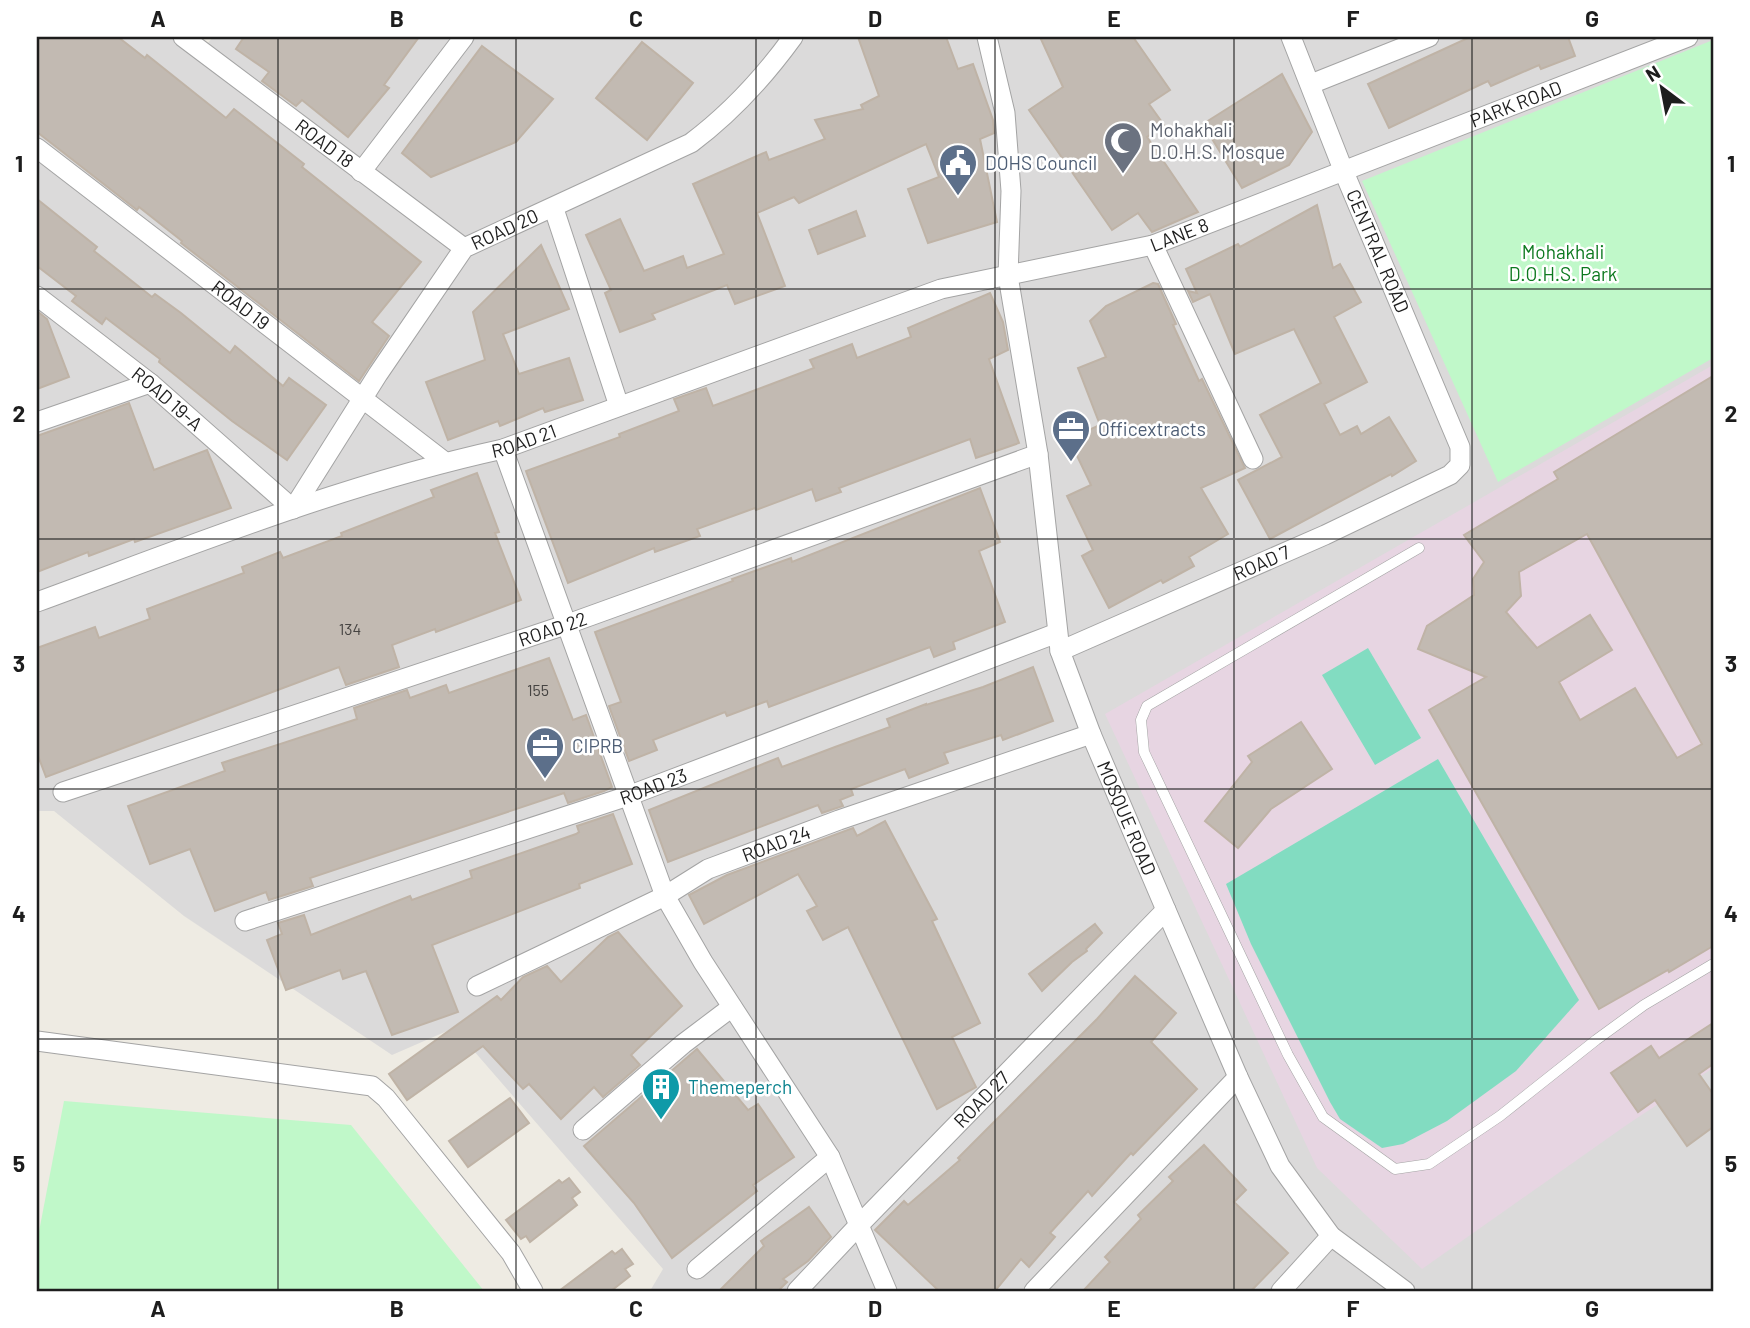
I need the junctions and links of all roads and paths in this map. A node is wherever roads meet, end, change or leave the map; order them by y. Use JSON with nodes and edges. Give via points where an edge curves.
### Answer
{"nodes":[{"id":1,"x":183,"y":37,"type":"edge"},
{"id":2,"x":464,"y":37,"type":"edge"},
{"id":3,"x":793,"y":37,"type":"edge"},
{"id":4,"x":987,"y":37,"type":"edge"},
{"id":5,"x":1291,"y":37,"type":"edge"},
{"id":6,"x":1429,"y":37,"type":"edge"},
{"id":7,"x":1688,"y":37,"type":"edge"},
{"id":8,"x":1311,"y":84,"type":"junction"},
{"id":9,"x":37,"y":148,"type":"edge"},
{"id":10,"x":361,"y":172,"type":"junction"},
{"id":11,"x":1345,"y":172,"type":"junction"},
{"id":12,"x":554,"y":209,"type":"junction"},
{"id":13,"x":1153,"y":245,"type":"junction"},
{"id":14,"x":464,"y":248,"type":"junction"},
{"id":15,"x":1009,"y":276,"type":"junction"},
{"id":16,"x":37,"y":296,"type":"edge"},
{"id":17,"x":150,"y":383,"type":"junction"},
{"id":18,"x":363,"y":398,"type":"junction"},
{"id":19,"x":620,"y":406,"type":"junction"},
{"id":20,"x":37,"y":422,"type":"edge"},
{"id":21,"x":503,"y":449,"type":"junction"},
{"id":22,"x":1038,"y":454,"type":"junction"},
{"id":23,"x":1253,"y":459,"type":"dead end"},
{"id":24,"x":445,"y":462,"type":"junction"},
{"id":25,"x":1460,"y":465,"type":"joint"},
{"id":26,"x":293,"y":509,"type":"junction"},
{"id":27,"x":1419,"y":548,"type":"dead end"},
{"id":28,"x":37,"y":602,"type":"edge"},
{"id":29,"x":565,"y":625,"type":"junction"},
{"id":30,"x":1058,"y":642,"type":"junction"},
{"id":31,"x":1091,"y":734,"type":"junction"},
{"id":32,"x":63,"y":792,"type":"dead end"},
{"id":33,"x":628,"y":796,"type":"junction"},
{"id":34,"x":665,"y":896,"type":"junction"},
{"id":35,"x":1166,"y":910,"type":"junction"},
{"id":36,"x":245,"y":922,"type":"dead end"},
{"id":37,"x":1713,"y":964,"type":"edge"},
{"id":38,"x":477,"y":986,"type":"dead end"},
{"id":39,"x":732,"y":1007,"type":"junction"},
{"id":40,"x":37,"y":1041,"type":"edge"},
{"id":41,"x":1238,"y":1077,"type":"junction"},
{"id":42,"x":583,"y":1130,"type":"dead end"},
{"id":43,"x":830,"y":1157,"type":"junction"},
{"id":44,"x":859,"y":1225,"type":"junction"},
{"id":45,"x":1331,"y":1236,"type":"junction"},
{"id":46,"x":697,"y":1269,"type":"dead end"},
{"id":47,"x":533,"y":1291,"type":"edge"},
{"id":48,"x":797,"y":1291,"type":"edge"},
{"id":49,"x":887,"y":1291,"type":"edge"},
{"id":50,"x":1034,"y":1291,"type":"edge"},
{"id":51,"x":1281,"y":1291,"type":"edge"},
{"id":52,"x":1405,"y":1291,"type":"edge"}],
"edges":[{"from":1,"to":10,"type":"street","name":"ROAD 18"},
{"from":2,"to":10,"type":"street"},
{"from":3,"to":12,"type":"street","name":"ROAD 20","via":[[768,72],[691,144]]},
{"from":4,"to":15,"type":"street","name":"MOSQUE ROAD","via":[[1005,113],[1011,191]]},
{"from":5,"to":8,"type":"street","name":"CENTRAL ROAD"},
{"from":6,"to":8,"type":"street"},
{"from":7,"to":11,"type":"street","name":"PARK ROAD"},
{"from":8,"to":11,"type":"street","name":"CENTRAL ROAD"},
{"from":9,"to":18,"type":"street","name":"ROAD 19"},
{"from":10,"to":14,"type":"street","name":"ROAD 18"},
{"from":11,"to":13,"type":"street","name":"LANE 8"},
{"from":11,"to":25,"type":"street","name":"CENTRAL ROAD","via":[[1460,447]]},
{"from":12,"to":14,"type":"street","name":"ROAD 20"},
{"from":12,"to":19,"type":"street"},
{"from":13,"to":15,"type":"street","name":"LANE 8"},
{"from":13,"to":23,"type":"street"},
{"from":14,"to":18,"type":"street","name":"ROAD 20"},
{"from":15,"to":19,"type":"street","name":"ROAD 21","via":[[940,289]]},
{"from":15,"to":22,"type":"street","name":"MOSQUE ROAD"},
{"from":16,"to":17,"type":"street","name":"ROAD 19-A"},
{"from":17,"to":20,"type":"street"},
{"from":17,"to":26,"type":"street","name":"ROAD 19-A"},
{"from":18,"to":24,"type":"street","name":"ROAD 19"},
{"from":18,"to":26,"type":"street","name":"ROAD 20"},
{"from":19,"to":21,"type":"street","name":"ROAD 21"},
{"from":21,"to":24,"type":"street","name":"ROAD 21"},
{"from":21,"to":29,"type":"street"},
{"from":22,"to":29,"type":"street","name":"ROAD 22"},
{"from":22,"to":30,"type":"street","name":"MOSQUE ROAD"},
{"from":24,"to":26,"type":"street","name":"ROAD 21"},
{"from":25,"to":30,"type":"street","name":"ROAD 7","via":[[1450,475],[1325,535]]},
{"from":26,"to":28,"type":"street","name":"ROAD 21"},
{"from":27,"to":37,"type":"lane","via":[[1147,706],[1141,720],[1144,752],[1288,1055],[1323,1117],[1395,1169],[1429,1164],[1500,1116],[1644,1005]]},
{"from":29,"to":32,"type":"street","name":"ROAD 22"},
{"from":29,"to":33,"type":"street"},
{"from":30,"to":31,"type":"street","name":"MOSQUE ROAD"},
{"from":30,"to":33,"type":"street","name":"ROAD 23"},
{"from":31,"to":34,"type":"street","name":"ROAD 24","via":[[708,869]]},
{"from":31,"to":35,"type":"street","name":"MOSQUE ROAD"},
{"from":33,"to":34,"type":"street"},
{"from":33,"to":36,"type":"street","name":"ROAD 23"},
{"from":34,"to":38,"type":"street","name":"ROAD 24"},
{"from":34,"to":39,"type":"street"},
{"from":35,"to":41,"type":"street","name":"MOSQUE ROAD"},
{"from":35,"to":44,"type":"street","name":"ROAD 27"},
{"from":39,"to":42,"type":"street"},
{"from":39,"to":43,"type":"street"},
{"from":40,"to":47,"type":"street","via":[[372,1086],[511,1253]]},
{"from":41,"to":45,"type":"street","name":"MOSQUE ROAD","via":[[1280,1166]]},
{"from":41,"to":50,"type":"street"},
{"from":43,"to":44,"type":"street"},
{"from":43,"to":46,"type":"street"},
{"from":44,"to":48,"type":"street","name":"ROAD 27"},
{"from":44,"to":49,"type":"street"},
{"from":45,"to":51,"type":"street"},
{"from":45,"to":52,"type":"street","name":"MOSQUE ROAD"}]}
